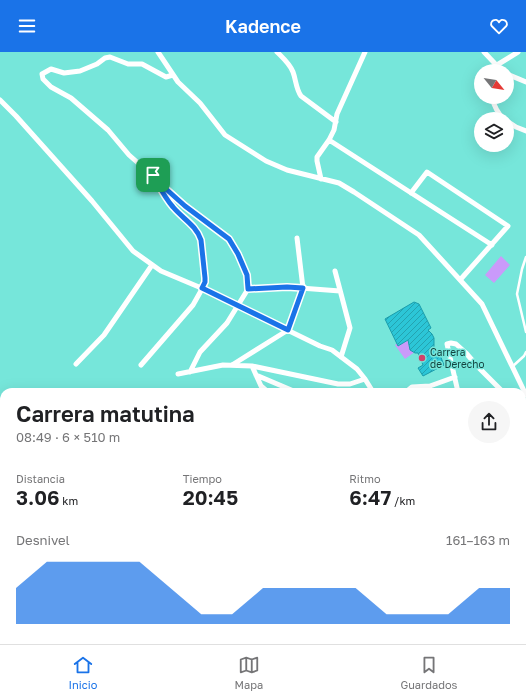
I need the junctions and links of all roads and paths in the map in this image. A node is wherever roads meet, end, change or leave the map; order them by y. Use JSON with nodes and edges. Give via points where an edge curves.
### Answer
{"nodes":[{"id":1,"x":158,"y":52,"type":"edge"},
{"id":2,"x":277,"y":52,"type":"edge"},
{"id":3,"x":366,"y":52,"type":"edge"},
{"id":4,"x":484,"y":52,"type":"edge"},
{"id":5,"x":518,"y":52,"type":"edge"},
{"id":6,"x":496,"y":64,"type":"edge"},
{"id":7,"x":499,"y":64,"type":"edge"},
{"id":8,"x":173,"y":75,"type":"junction"},
{"id":9,"x":514,"y":77,"type":"edge"},
{"id":10,"x":526,"y":82,"type":"edge"},
{"id":11,"x":0,"y":100,"type":"edge"},
{"id":12,"x":336,"y":122,"type":"junction"},
{"id":13,"x":514,"y":126,"type":"edge"},
{"id":14,"x":526,"y":131,"type":"edge"},
{"id":15,"x":329,"y":140,"type":"junction"},
{"id":16,"x":153,"y":175,"type":"junction"},
{"id":17,"x":321,"y":179,"type":"junction"},
{"id":18,"x":411,"y":193,"type":"junction"},
{"id":19,"x":297,"y":238,"type":"dead end"},
{"id":20,"x":492,"y":245,"type":"junction"},
{"id":21,"x":526,"y":257,"type":"edge"},
{"id":22,"x":152,"y":265,"type":"junction"},
{"id":23,"x":334,"y":272,"type":"dead end"},
{"id":24,"x":460,"y":280,"type":"junction"},
{"id":25,"x":202,"y":288,"type":"junction"},
{"id":26,"x":303,"y":288,"type":"junction"},
{"id":27,"x":248,"y":289,"type":"junction"},
{"id":28,"x":340,"y":291,"type":"junction"},
{"id":29,"x":238,"y":306,"type":"junction"},
{"id":30,"x":288,"y":330,"type":"junction"},
{"id":31,"x":526,"y":332,"type":"edge"},
{"id":32,"x":526,"y":352,"type":"edge"},
{"id":33,"x":341,"y":357,"type":"junction"},
{"id":34,"x":76,"y":364,"type":"dead end"},
{"id":35,"x":141,"y":365,"type":"dead end"},
{"id":36,"x":231,"y":366,"type":"junction"},
{"id":37,"x":252,"y":366,"type":"junction"},
{"id":38,"x":513,"y":366,"type":"junction"},
{"id":39,"x":190,"y":372,"type":"junction"},
{"id":40,"x":178,"y":374,"type":"dead end"},
{"id":41,"x":256,"y":375,"type":"junction"},
{"id":42,"x":454,"y":377,"type":"junction"},
{"id":43,"x":365,"y":379,"type":"junction"},
{"id":44,"x":263,"y":388,"type":"edge"},
{"id":45,"x":287,"y":388,"type":"edge"},
{"id":46,"x":371,"y":388,"type":"edge"},
{"id":47,"x":411,"y":388,"type":"edge"},
{"id":48,"x":457,"y":388,"type":"edge"},
{"id":49,"x":499,"y":388,"type":"edge"},
{"id":50,"x":523,"y":388,"type":"edge"}],
"edges":[{"from":1,"to":8,"type":"street"},
{"from":2,"to":12,"type":"street","via":[[290,65],[298,93]]},
{"from":3,"to":12,"type":"street","via":[[337,114]]},
{"from":4,"to":6,"type":"street"},
{"from":5,"to":7,"type":"street"},
{"from":8,"to":16,"type":"street","via":[[166,77],[142,64],[128,64],[110,58],[80,71],[64,73],[51,69],[42,74],[43,79],[51,87],[70,98],[108,130],[129,155]]},
{"from":8,"to":17,"type":"street","via":[[200,103],[225,135],[266,161],[287,170]]},
{"from":9,"to":10,"type":"street"},
{"from":11,"to":22,"type":"street","via":[[133,251]]},
{"from":12,"to":15,"type":"street"},
{"from":13,"to":14,"type":"street"},
{"from":15,"to":17,"type":"street","via":[[317,157]]},
{"from":15,"to":18,"type":"street"},
{"from":16,"to":25,"type":"street","via":[[167,200],[199,235],[205,278]]},
{"from":16,"to":27,"type":"street","via":[[185,206],[229,239],[247,275]]},
{"from":17,"to":24,"type":"street","via":[[339,183],[419,235]]},
{"from":18,"to":20,"type":"street"},
{"from":18,"to":20,"type":"street","via":[[427,172],[508,226]]},
{"from":19,"to":26,"type":"street"},
{"from":20,"to":24,"type":"street"},
{"from":21,"to":31,"type":"lane","via":[[517,294]]},
{"from":22,"to":25,"type":"street"},
{"from":22,"to":34,"type":"street","via":[[104,335]]},
{"from":23,"to":28,"type":"street"},
{"from":24,"to":38,"type":"street","via":[[482,304]]},
{"from":25,"to":29,"type":"street"},
{"from":25,"to":35,"type":"street","via":[[193,305]]},
{"from":26,"to":27,"type":"street"},
{"from":26,"to":28,"type":"street"},
{"from":26,"to":30,"type":"street"},
{"from":27,"to":29,"type":"street"},
{"from":28,"to":33,"type":"street","via":[[350,328]]},
{"from":29,"to":30,"type":"street"},
{"from":29,"to":39,"type":"street","via":[[227,323],[200,352]]},
{"from":30,"to":33,"type":"street","via":[[332,350]]},
{"from":30,"to":36,"type":"street"},
{"from":32,"to":38,"type":"lane"},
{"from":33,"to":43,"type":"street","via":[[357,368]]},
{"from":36,"to":37,"type":"street"},
{"from":36,"to":39,"type":"street","via":[[223,365]]},
{"from":37,"to":41,"type":"street"},
{"from":37,"to":43,"type":"street","via":[[338,384],[350,384]]},
{"from":38,"to":50,"type":"street"},
{"from":39,"to":40,"type":"street"},
{"from":41,"to":44,"type":"street"},
{"from":41,"to":45,"type":"street"},
{"from":42,"to":47,"type":"street","via":[[430,386]]},
{"from":42,"to":48,"type":"street"},
{"from":42,"to":49,"type":"street","via":[[447,344],[451,343],[466,353]]},
{"from":43,"to":46,"type":"street"}]}
